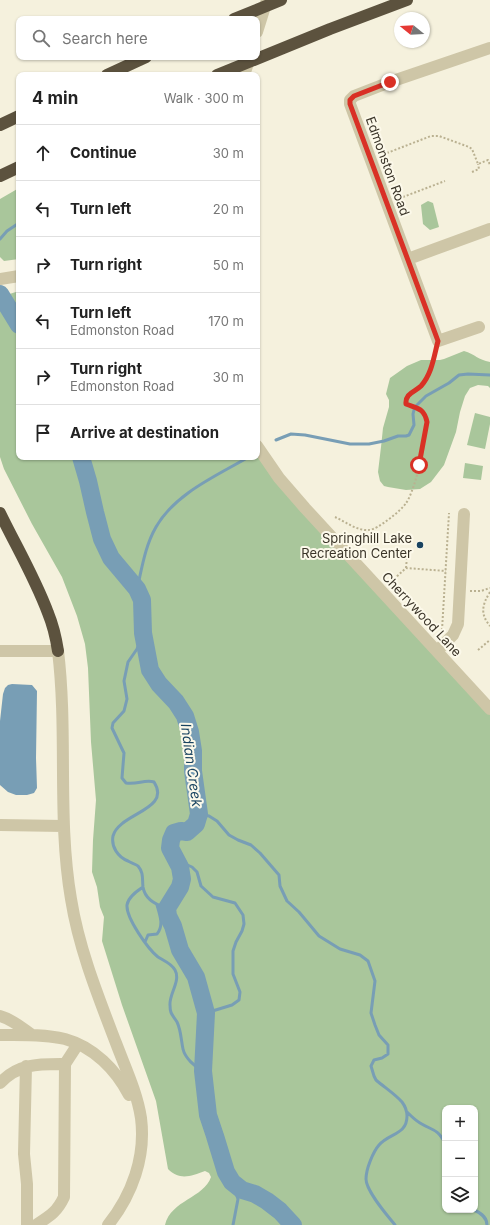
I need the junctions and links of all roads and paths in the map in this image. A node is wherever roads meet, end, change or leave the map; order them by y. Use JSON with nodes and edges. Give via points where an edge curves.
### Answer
{"nodes":[{"id":1,"x":267,"y":0,"type":"edge"},
{"id":2,"x":281,"y":0,"type":"edge"},
{"id":3,"x":407,"y":0,"type":"edge"},
{"id":4,"x":241,"y":16,"type":"edge"},
{"id":5,"x":260,"y":22,"type":"edge"},
{"id":6,"x":490,"y":48,"type":"edge"},
{"id":7,"x":260,"y":57,"type":"edge"},
{"id":8,"x":140,"y":60,"type":"edge"},
{"id":9,"x":249,"y":60,"type":"edge"},
{"id":10,"x":253,"y":60,"type":"edge"},
{"id":11,"x":114,"y":72,"type":"edge"},
{"id":12,"x":224,"y":72,"type":"edge"},
{"id":13,"x":245,"y":72,"type":"edge"},
{"id":14,"x":16,"y":117,"type":"edge"},
{"id":15,"x":0,"y":125,"type":"edge"},
{"id":16,"x":387,"y":153,"type":"dead end"},
{"id":17,"x":478,"y":164,"type":"junction"},
{"id":18,"x":490,"y":165,"type":"edge"},
{"id":19,"x":16,"y":168,"type":"edge"},
{"id":20,"x":472,"y":172,"type":"dead end"},
{"id":21,"x":0,"y":176,"type":"edge"},
{"id":22,"x":445,"y":181,"type":"dead end"},
{"id":23,"x":403,"y":197,"type":"dead end"},
{"id":24,"x":490,"y":229,"type":"edge"},
{"id":25,"x":408,"y":259,"type":"junction"},
{"id":26,"x":479,"y":327,"type":"dead end"},
{"id":27,"x":438,"y":341,"type":"junction"},
{"id":28,"x":260,"y":450,"type":"edge"},
{"id":29,"x":0,"y":513,"type":"edge"},
{"id":30,"x":449,"y":513,"type":"dead end"},
{"id":31,"x":464,"y":514,"type":"dead end"},
{"id":32,"x":335,"y":517,"type":"dead end"},
{"id":33,"x":407,"y":558,"type":"dead end"},
{"id":34,"x":406,"y":568,"type":"junction"},
{"id":35,"x":446,"y":572,"type":"junction"},
{"id":36,"x":394,"y":578,"type":"dead end"},
{"id":37,"x":490,"y":592,"type":"edge"},
{"id":38,"x":490,"y":626,"type":"edge"},
{"id":39,"x":442,"y":633,"type":"dead end"},
{"id":40,"x":490,"y":640,"type":"edge"},
{"id":41,"x":478,"y":650,"type":"dead end"},
{"id":42,"x":0,"y":651,"type":"edge"},
{"id":43,"x":58,"y":651,"type":"junction"},
{"id":44,"x":437,"y":651,"type":"junction"},
{"id":45,"x":489,"y":705,"type":"edge"},
{"id":46,"x":0,"y":825,"type":"edge"},
{"id":47,"x":63,"y":826,"type":"junction"},
{"id":48,"x":0,"y":1016,"type":"edge"},
{"id":49,"x":0,"y":1035,"type":"edge"},
{"id":50,"x":32,"y":1035,"type":"junction"},
{"id":51,"x":78,"y":1044,"type":"junction"},
{"id":52,"x":65,"y":1064,"type":"junction"},
{"id":53,"x":26,"y":1066,"type":"junction"},
{"id":54,"x":0,"y":1083,"type":"edge"},
{"id":55,"x":141,"y":1118,"type":"junction"},
{"id":56,"x":27,"y":1225,"type":"edge"},
{"id":57,"x":36,"y":1225,"type":"edge"},
{"id":58,"x":108,"y":1225,"type":"edge"}],
"edges":[{"from":1,"to":5,"type":"street"},
{"from":2,"to":4,"type":"highway"},
{"from":3,"to":7,"type":"highway"},
{"from":6,"to":25,"type":"street","name":"Edmonston Road","via":[[383,85],[350,100]]},
{"from":8,"to":11,"type":"highway"},
{"from":9,"to":13,"type":"street"},
{"from":10,"to":12,"type":"highway"},
{"from":14,"to":15,"type":"highway"},
{"from":16,"to":17,"type":"path","via":[[437,136],[471,148]]},
{"from":17,"to":18,"type":"path","via":[[488,160]]},
{"from":17,"to":20,"type":"path","via":[[479,169]]},
{"from":19,"to":21,"type":"highway"},
{"from":22,"to":23,"type":"path"},
{"from":24,"to":25,"type":"street"},
{"from":25,"to":27,"type":"street","name":"Edmonston Road"},
{"from":26,"to":27,"type":"street"},
{"from":27,"to":32,"type":"path","via":[[432,366],[421,386],[408,395],[406,402],[424,413],[427,422],[419,465],[407,503],[375,529],[355,527]]},
{"from":28,"to":44,"type":"street","name":"Cherrywood Lane","via":[[287,487]]},
{"from":29,"to":43,"type":"highway","via":[[48,613]]},
{"from":30,"to":35,"type":"path"},
{"from":31,"to":44,"type":"street","via":[[458,624],[453,635]]},
{"from":33,"to":34,"type":"path"},
{"from":34,"to":35,"type":"path"},
{"from":34,"to":36,"type":"path"},
{"from":35,"to":39,"type":"path"},
{"from":37,"to":38,"type":"path","via":[[483,614]]},
{"from":40,"to":41,"type":"path"},
{"from":42,"to":43,"type":"street"},
{"from":43,"to":47,"type":"street","via":[[61,684]]},
{"from":44,"to":45,"type":"street","name":"Cherrywood Lane"},
{"from":46,"to":47,"type":"street"},
{"from":47,"to":55,"type":"street","via":[[70,899],[77,931],[89,972],[134,1091]]},
{"from":48,"to":50,"type":"street"},
{"from":49,"to":50,"type":"street"},
{"from":50,"to":51,"type":"street","via":[[54,1037]]},
{"from":51,"to":52,"type":"street"},
{"from":51,"to":55,"type":"street","via":[[98,1056],[114,1071]]},
{"from":52,"to":53,"type":"street"},
{"from":52,"to":57,"type":"street","via":[[64,1197],[52,1215]]},
{"from":53,"to":54,"type":"street","via":[[7,1076]]},
{"from":53,"to":56,"type":"street","via":[[24,1154]]},
{"from":55,"to":58,"type":"street","via":[[138,1168],[120,1210]]}]}
